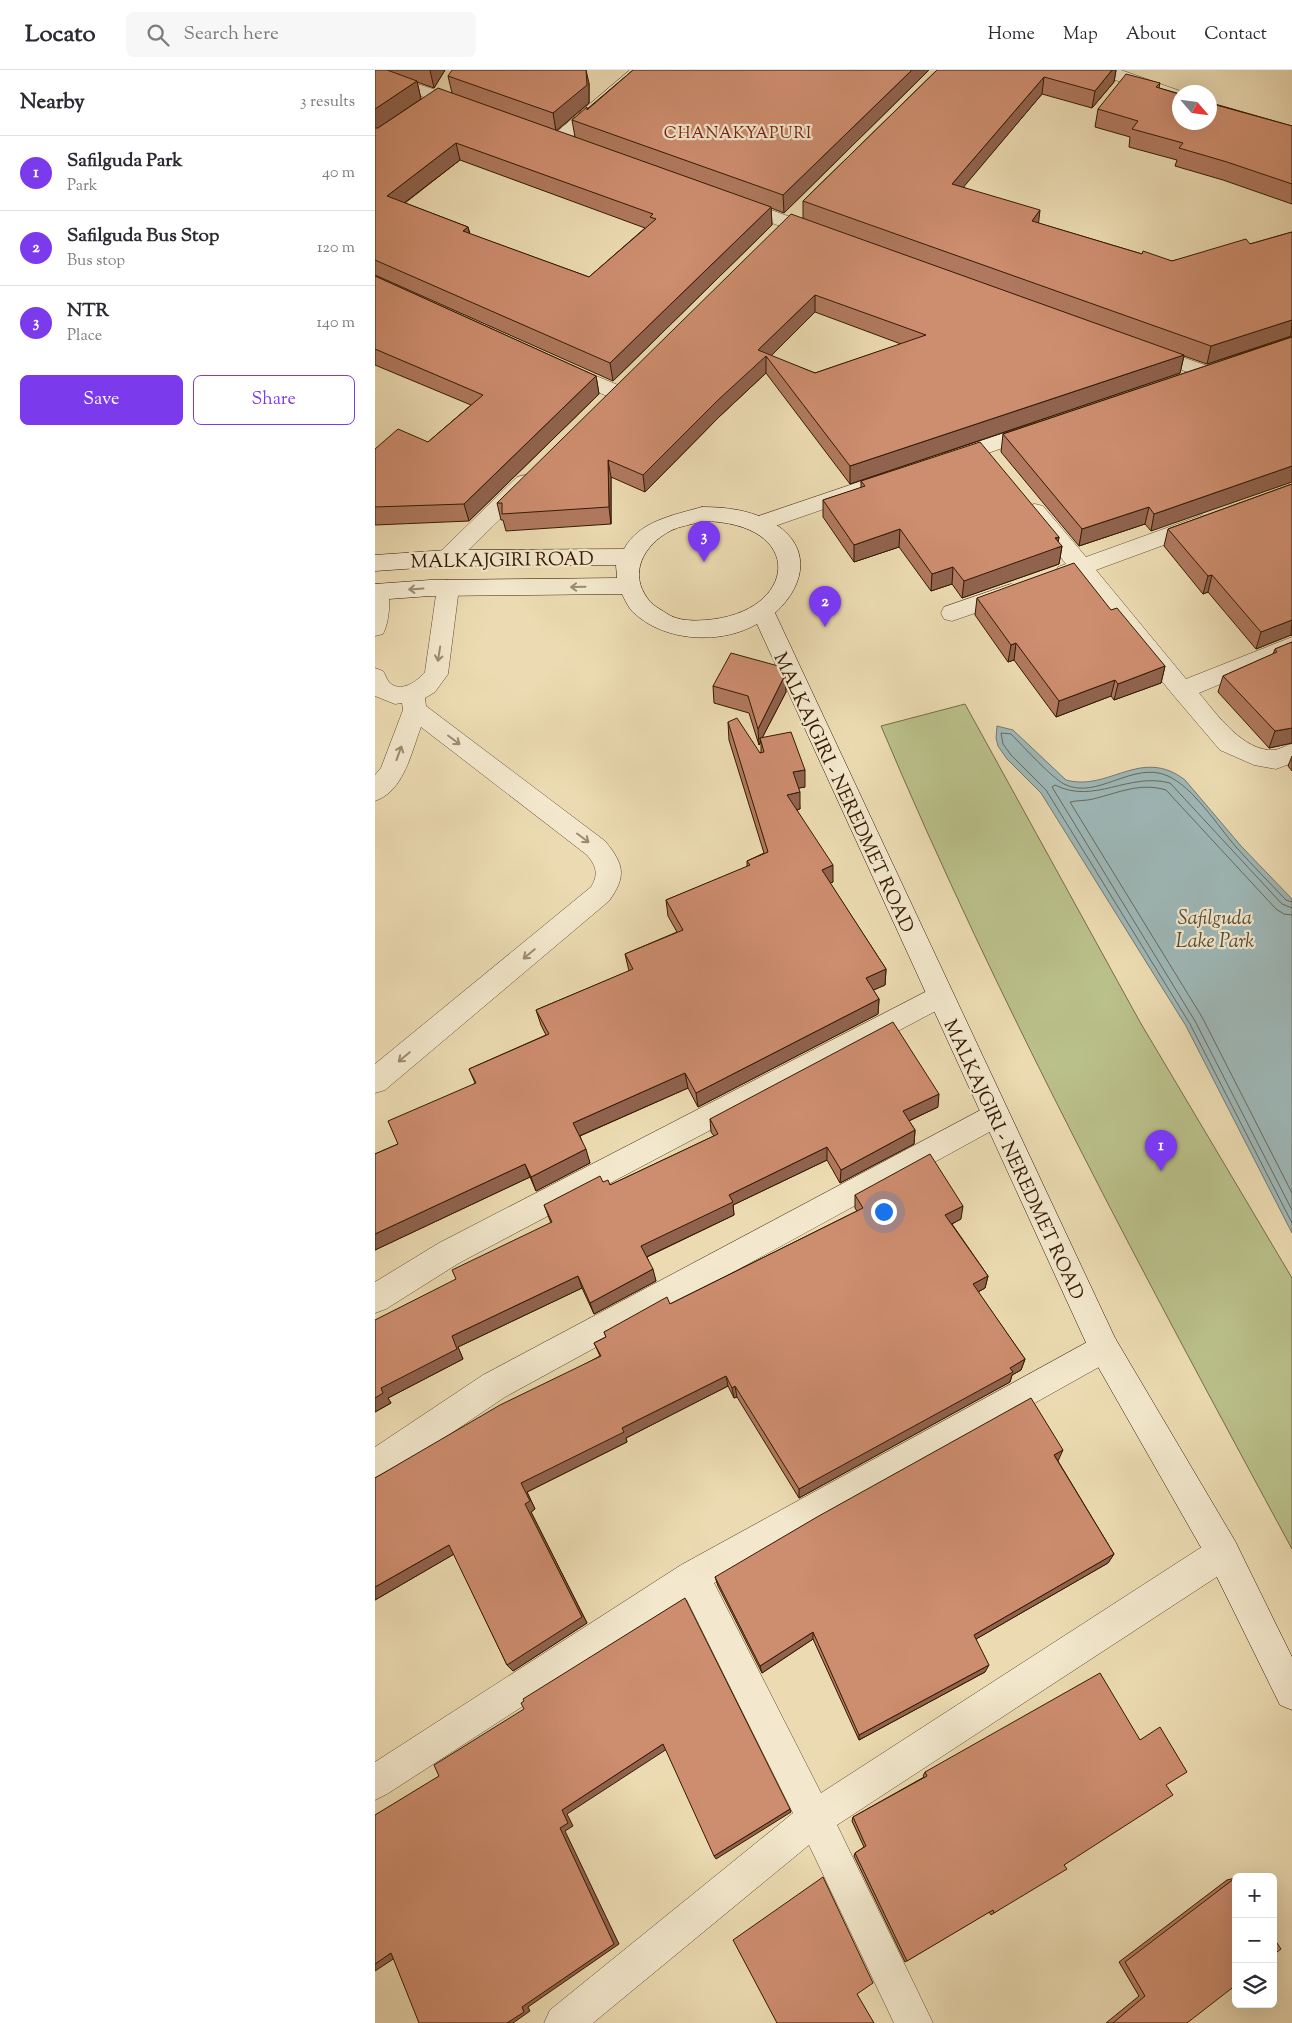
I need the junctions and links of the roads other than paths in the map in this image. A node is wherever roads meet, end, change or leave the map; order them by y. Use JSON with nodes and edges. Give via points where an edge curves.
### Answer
{"nodes":[{"id":1,"x":640,"y":70,"type":"edge"},
{"id":2,"x":1105,"y":70,"type":"edge"},
{"id":3,"x":375,"y":74,"type":"edge"},
{"id":4,"x":444,"y":89,"type":"junction"},
{"id":5,"x":1172,"y":94,"type":"edge"},
{"id":6,"x":424,"y":107,"type":"edge"},
{"id":7,"x":485,"y":113,"type":"edge"},
{"id":8,"x":540,"y":133,"type":"edge"},
{"id":9,"x":558,"y":140,"type":"junction"},
{"id":10,"x":577,"y":147,"type":"edge"},
{"id":11,"x":714,"y":196,"type":"edge"},
{"id":12,"x":801,"y":208,"type":"dead end"},
{"id":13,"x":780,"y":229,"type":"junction"},
{"id":14,"x":833,"y":238,"type":"edge"},
{"id":15,"x":1130,"y":345,"type":"edge"},
{"id":16,"x":544,"y":360,"type":"edge"},
{"id":17,"x":1177,"y":382,"type":"edge"},
{"id":18,"x":616,"y":392,"type":"edge"},
{"id":19,"x":1057,"y":422,"type":"edge"},
{"id":20,"x":927,"y":466,"type":"edge"},
{"id":21,"x":539,"y":468,"type":"edge"},
{"id":22,"x":880,"y":482,"type":"edge"},
{"id":23,"x":1020,"y":492,"type":"edge"},
{"id":24,"x":1219,"y":517,"type":"edge"},
{"id":25,"x":758,"y":524,"type":"junction"},
{"id":26,"x":629,"y":557,"type":"junction"},
{"id":27,"x":447,"y":558,"type":"junction"},
{"id":28,"x":375,"y":563,"type":"edge"},
{"id":29,"x":1081,"y":568,"type":"junction"},
{"id":30,"x":627,"y":586,"type":"junction"},
{"id":31,"x":448,"y":588,"type":"junction"},
{"id":32,"x":376,"y":592,"type":"edge"},
{"id":33,"x":763,"y":613,"type":"junction"},
{"id":34,"x":952,"y":613,"type":"dead end"},
{"id":35,"x":375,"y":628,"type":"edge"},
{"id":36,"x":1292,"y":645,"type":"edge"},
{"id":37,"x":375,"y":677,"type":"edge"},
{"id":38,"x":1182,"y":690,"type":"junction"},
{"id":39,"x":413,"y":702,"type":"junction"},
{"id":40,"x":1292,"y":753,"type":"edge"},
{"id":41,"x":375,"y":791,"type":"edge"},
{"id":42,"x":939,"y":996,"type":"junction"},
{"id":43,"x":375,"y":1081,"type":"edge"},
{"id":44,"x":994,"y":1115,"type":"junction"},
{"id":45,"x":375,"y":1299,"type":"edge"},
{"id":46,"x":1104,"y":1348,"type":"junction"},
{"id":47,"x":375,"y":1466,"type":"edge"},
{"id":48,"x":1223,"y":1553,"type":"junction"},
{"id":49,"x":693,"y":1577,"type":"junction"},
{"id":50,"x":1292,"y":1693,"type":"edge"},
{"id":51,"x":375,"y":1782,"type":"edge"},
{"id":52,"x":815,"y":1818,"type":"junction"},
{"id":53,"x":563,"y":2023,"type":"edge"},
{"id":54,"x":914,"y":2023,"type":"edge"}],
"edges":[{"from":1,"to":9,"type":"street"},
{"from":2,"to":5,"type":"street"},
{"from":3,"to":4,"type":"street"},
{"from":4,"to":6,"type":"street"},
{"from":4,"to":7,"type":"street"},
{"from":8,"to":9,"type":"street"},
{"from":9,"to":10,"type":"street"},
{"from":11,"to":13,"type":"street"},
{"from":12,"to":13,"type":"street"},
{"from":13,"to":14,"type":"street"},
{"from":15,"to":17,"type":"street","via":[[1213,369]]},
{"from":16,"to":18,"type":"street"},
{"from":19,"to":20,"type":"street","via":[[989,455]]},
{"from":21,"to":27,"type":"street"},
{"from":22,"to":25,"type":"street"},
{"from":23,"to":29,"type":"street"},
{"from":24,"to":29,"type":"street"},
{"from":25,"to":26,"type":"street","via":[[722,514],[683,517],[649,532]]},
{"from":25,"to":33,"type":"street","via":[[781,542],[790,566],[784,591]]},
{"from":26,"to":27,"type":"street","name":"MALKAJGIRI ROAD"},
{"from":26,"to":30,"type":"street","via":[[625,572]]},
{"from":27,"to":28,"type":"street","name":"MALKAJGIRI ROAD"},
{"from":29,"to":34,"type":"street"},
{"from":29,"to":38,"type":"street"},
{"from":30,"to":31,"type":"street","name":"MALKAJGIRI ROAD","one_way":true},
{"from":30,"to":33,"type":"street","via":[[634,600],[646,612],[682,627],[703,630],[725,628]]},
{"from":31,"to":32,"type":"street","name":"MALKAJGIRI ROAD","one_way":true},
{"from":31,"to":39,"type":"street","one_way":true,"via":[[436,674]]},
{"from":32,"to":35,"type":"street"},
{"from":33,"to":42,"type":"street","name":"MALKAJGIRI - NEREDMET ROAD"},
{"from":36,"to":38,"type":"street"},
{"from":37,"to":39,"type":"street","via":[[380,688]]},
{"from":38,"to":40,"type":"street","via":[[1229,743],[1254,756],[1276,760]]},
{"from":41,"to":39,"type":"street","one_way":true,"via":[[392,773]]},
{"from":39,"to":43,"type":"street","one_way":true,"via":[[596,848],[607,861],[608,884]]},
{"from":42,"to":44,"type":"street","name":"MALKAJGIRI - NEREDMET ROAD"},
{"from":42,"to":45,"type":"street","via":[[449,1253]]},
{"from":44,"to":46,"type":"street","name":"MALKAJGIRI - NEREDMET ROAD"},
{"from":44,"to":47,"type":"street","via":[[494,1386]]},
{"from":46,"to":48,"type":"street","name":"MALKAJGIRI - NEREDMET ROAD"},
{"from":46,"to":49,"type":"street"},
{"from":48,"to":50,"type":"street","name":"MALKAJGIRI - NEREDMET ROAD"},
{"from":48,"to":52,"type":"street"},
{"from":49,"to":51,"type":"street"},
{"from":49,"to":52,"type":"street"},
{"from":52,"to":53,"type":"street"},
{"from":52,"to":54,"type":"street"}]}
